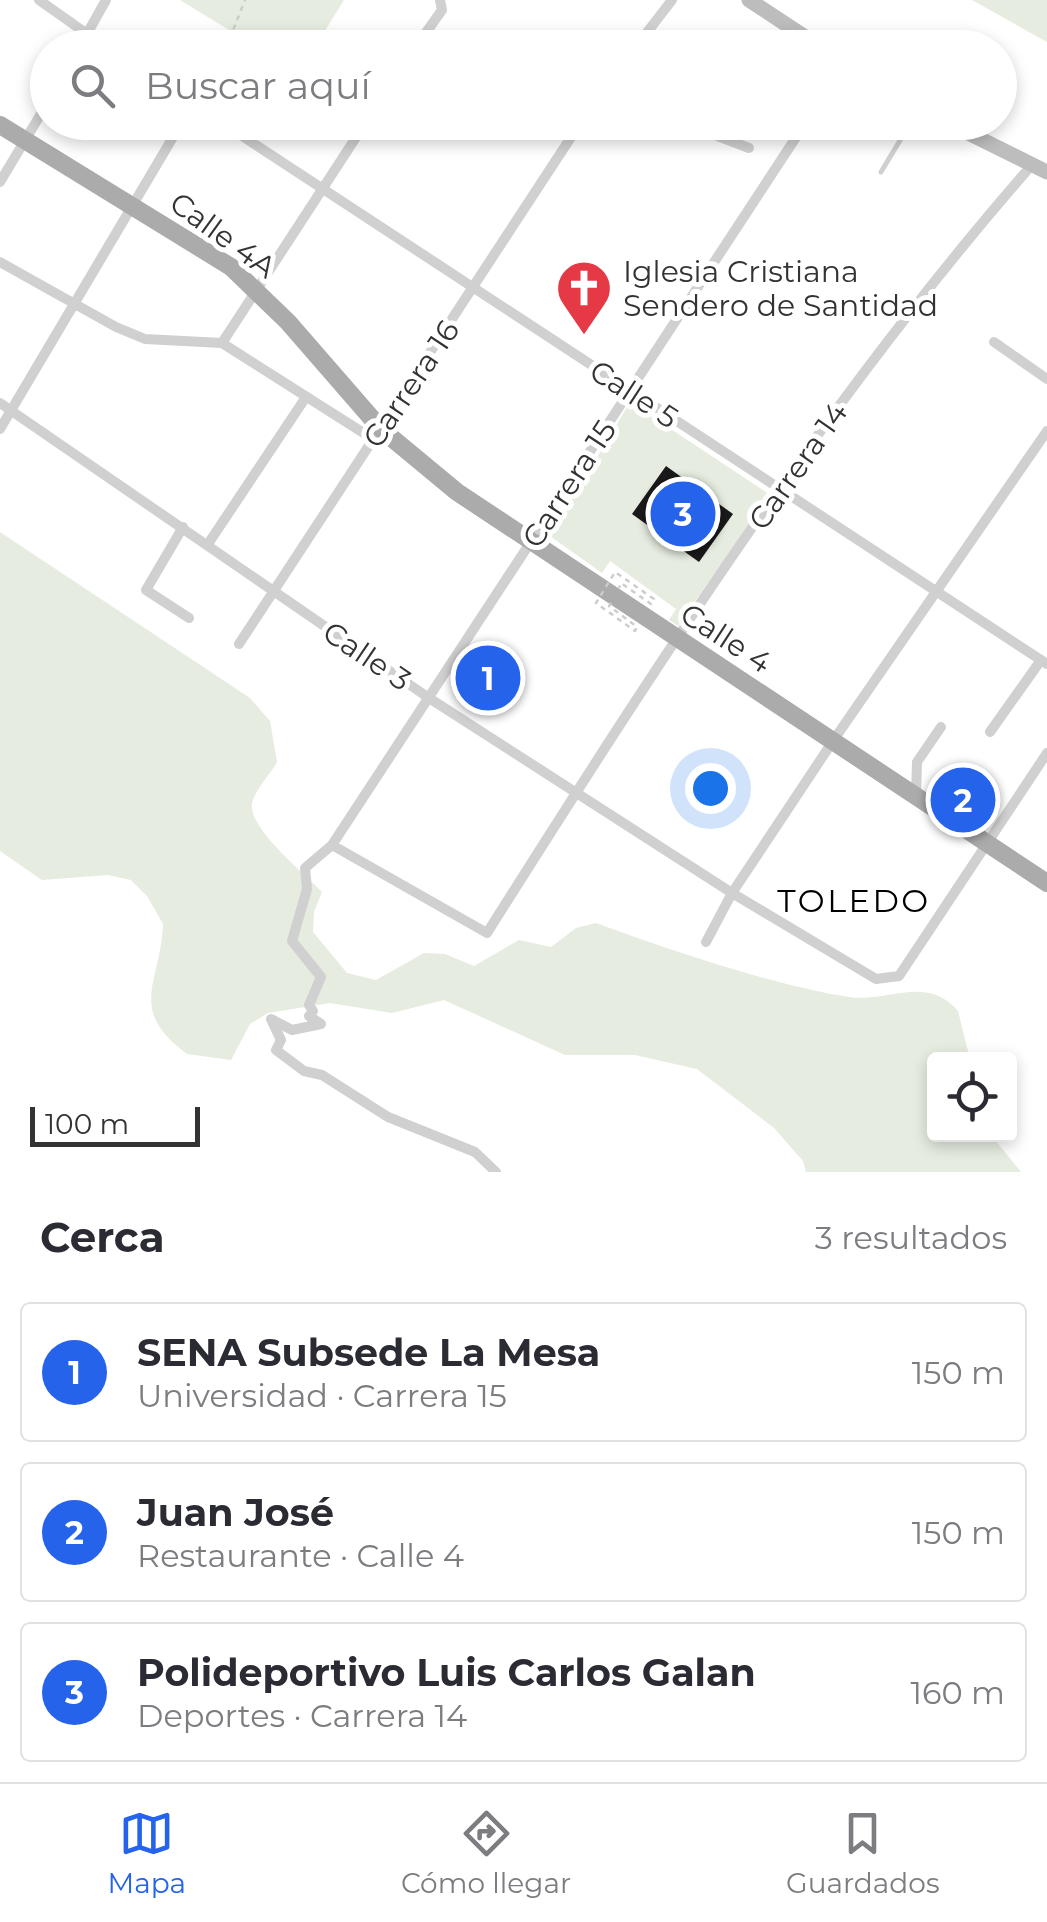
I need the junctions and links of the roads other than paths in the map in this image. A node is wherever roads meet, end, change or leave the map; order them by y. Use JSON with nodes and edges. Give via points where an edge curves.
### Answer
{"nodes":[{"id":1,"x":40,"y":0,"type":"edge"},
{"id":2,"x":106,"y":0,"type":"edge"},
{"id":3,"x":672,"y":0,"type":"edge"},
{"id":4,"x":748,"y":0,"type":"edge"},
{"id":5,"x":441,"y":5,"type":"edge"},
{"id":6,"x":81,"y":30,"type":"edge"},
{"id":7,"x":89,"y":30,"type":"edge"},
{"id":8,"x":426,"y":30,"type":"edge"},
{"id":9,"x":650,"y":30,"type":"edge"},
{"id":10,"x":794,"y":30,"type":"edge"},
{"id":11,"x":0,"y":125,"type":"edge"},
{"id":12,"x":30,"y":132,"type":"edge"},
{"id":13,"x":25,"y":140,"type":"junction"},
{"id":14,"x":171,"y":140,"type":"edge"},
{"id":15,"x":248,"y":140,"type":"edge"},
{"id":16,"x":354,"y":140,"type":"edge"},
{"id":17,"x":570,"y":140,"type":"edge"},
{"id":18,"x":728,"y":140,"type":"edge"},
{"id":19,"x":794,"y":140,"type":"edge"},
{"id":20,"x":900,"y":140,"type":"edge"},
{"id":21,"x":982,"y":140,"type":"edge"},
{"id":22,"x":749,"y":148,"type":"dead end"},
{"id":23,"x":1039,"y":169,"type":"edge"},
{"id":24,"x":881,"y":172,"type":"dead end"},
{"id":25,"x":0,"y":182,"type":"edge"},
{"id":26,"x":322,"y":189,"type":"junction"},
{"id":27,"x":132,"y":206,"type":"junction"},
{"id":28,"x":0,"y":262,"type":"edge"},
{"id":29,"x":255,"y":287,"type":"junction"},
{"id":30,"x":474,"y":289,"type":"junction"},
{"id":31,"x":74,"y":304,"type":"junction"},
{"id":32,"x":994,"y":342,"type":"dead end"},
{"id":33,"x":222,"y":343,"type":"junction"},
{"id":34,"x":1047,"y":379,"type":"edge"},
{"id":35,"x":630,"y":392,"type":"junction"},
{"id":36,"x":306,"y":397,"type":"junction"},
{"id":37,"x":0,"y":403,"type":"edge"},
{"id":38,"x":12,"y":409,"type":"junction"},
{"id":39,"x":0,"y":429,"type":"edge"},
{"id":40,"x":1047,"y":431,"type":"edge"},
{"id":41,"x":377,"y":434,"type":"junction"},
{"id":42,"x":780,"y":490,"type":"junction"},
{"id":43,"x":183,"y":527,"type":"junction"},
{"id":44,"x":531,"y":542,"type":"junction"},
{"id":45,"x":208,"y":544,"type":"junction"},
{"id":46,"x":935,"y":590,"type":"junction"},
{"id":47,"x":276,"y":594,"type":"junction"},
{"id":48,"x":188,"y":618,"type":"dead end"},
{"id":49,"x":678,"y":639,"type":"junction"},
{"id":50,"x":240,"y":644,"type":"dead end"},
{"id":51,"x":1044,"y":662,"type":"edge"},
{"id":52,"x":429,"y":698,"type":"junction"},
{"id":53,"x":942,"y":727,"type":"dead end"},
{"id":54,"x":990,"y":732,"type":"dead end"},
{"id":55,"x":833,"y":741,"type":"junction"},
{"id":56,"x":1047,"y":753,"type":"edge"},
{"id":57,"x":577,"y":790,"type":"junction"},
{"id":58,"x":916,"y":796,"type":"junction"},
{"id":59,"x":985,"y":842,"type":"junction"},
{"id":60,"x":332,"y":845,"type":"junction"},
{"id":61,"x":1047,"y":883,"type":"edge"},
{"id":62,"x":732,"y":893,"type":"junction"},
{"id":63,"x":706,"y":942,"type":"dead end"},
{"id":64,"x":496,"y":1172,"type":"edge"}],
"edges":[{"from":1,"to":6,"type":"street"},
{"from":2,"to":7,"type":"street"},
{"from":3,"to":9,"type":"street"},
{"from":4,"to":10,"type":"main road"},
{"from":5,"to":8,"type":"street"},
{"from":11,"to":13,"type":"main road","name":"Calle 4A"},
{"from":12,"to":13,"type":"street"},
{"from":13,"to":25,"type":"street"},
{"from":13,"to":27,"type":"main road","name":"Calle 4A"},
{"from":14,"to":27,"type":"street"},
{"from":15,"to":26,"type":"street","name":"Calle 5"},
{"from":16,"to":26,"type":"street"},
{"from":17,"to":30,"type":"street","name":"Carrera 16"},
{"from":18,"to":22,"type":"street"},
{"from":19,"to":35,"type":"street","name":"Carrera 15"},
{"from":20,"to":24,"type":"lane"},
{"from":21,"to":23,"type":"main road"},
{"from":23,"to":42,"type":"street","name":"Carrera 14","via":[[933,278]]},
{"from":26,"to":29,"type":"street"},
{"from":26,"to":30,"type":"street","name":"Calle 5"},
{"from":27,"to":29,"type":"main road","name":"Calle 4A"},
{"from":27,"to":31,"type":"street"},
{"from":28,"to":31,"type":"street","name":"Calle 4"},
{"from":29,"to":33,"type":"street"},
{"from":29,"to":41,"type":"main road","name":"Calle 4A"},
{"from":30,"to":35,"type":"street","name":"Calle 5"},
{"from":30,"to":41,"type":"street","name":"Carrera 16"},
{"from":31,"to":33,"type":"street","name":"Calle 4","via":[[145,339]]},
{"from":31,"to":38,"type":"street"},
{"from":32,"to":34,"type":"street"},
{"from":33,"to":36,"type":"street","name":"Calle 4"},
{"from":35,"to":42,"type":"street","name":"Calle 5"},
{"from":35,"to":44,"type":"street","name":"Carrera 15"},
{"from":36,"to":41,"type":"street","name":"Calle 4"},
{"from":36,"to":45,"type":"street"},
{"from":37,"to":38,"type":"street","name":"Calle 3"},
{"from":38,"to":39,"type":"street"},
{"from":38,"to":43,"type":"street","name":"Calle 3"},
{"from":40,"to":46,"type":"street"},
{"from":41,"to":44,"type":"main road","name":"Calle 4"},
{"from":41,"to":47,"type":"street","name":"Carrera 16"},
{"from":42,"to":46,"type":"street","name":"Calle 5"},
{"from":42,"to":49,"type":"street","name":"Carrera 14"},
{"from":43,"to":45,"type":"street","name":"Calle 3"},
{"from":43,"to":48,"type":"street","via":[[146,590]]},
{"from":44,"to":49,"type":"main road","name":"Calle 4"},
{"from":44,"to":52,"type":"street","name":"Carrera 15"},
{"from":45,"to":47,"type":"street","name":"Calle 3"},
{"from":46,"to":51,"type":"street","name":"Calle 5"},
{"from":46,"to":55,"type":"street"},
{"from":47,"to":50,"type":"street","name":"Carrera 16"},
{"from":47,"to":52,"type":"street","name":"Calle 3"},
{"from":49,"to":55,"type":"main road","name":"Calle 4"},
{"from":49,"to":57,"type":"street","name":"Carrera 14"},
{"from":51,"to":54,"type":"street"},
{"from":52,"to":57,"type":"street","name":"Calle 3"},
{"from":52,"to":60,"type":"street","name":"Carrera 15"},
{"from":53,"to":58,"type":"street","via":[[918,762]]},
{"from":55,"to":58,"type":"main road","name":"Calle 4"},
{"from":55,"to":62,"type":"street"},
{"from":56,"to":59,"type":"street"},
{"from":57,"to":60,"type":"street","name":"Carrera 14","via":[[487,933]]},
{"from":57,"to":62,"type":"street","name":"Calle 3"},
{"from":58,"to":59,"type":"main road","name":"Calle 4"},
{"from":59,"to":61,"type":"main road","name":"Calle 4"},
{"from":59,"to":62,"type":"street","name":"Calle 3","via":[[900,976],[876,979]]},
{"from":60,"to":64,"type":"street","name":"Carrera 15","via":[[308,862],[292,941],[321,977],[309,1006],[309,1016],[321,1024],[292,1030],[271,1019],[281,1040],[276,1050],[388,1117],[475,1152]]},
{"from":62,"to":63,"type":"street"}]}
